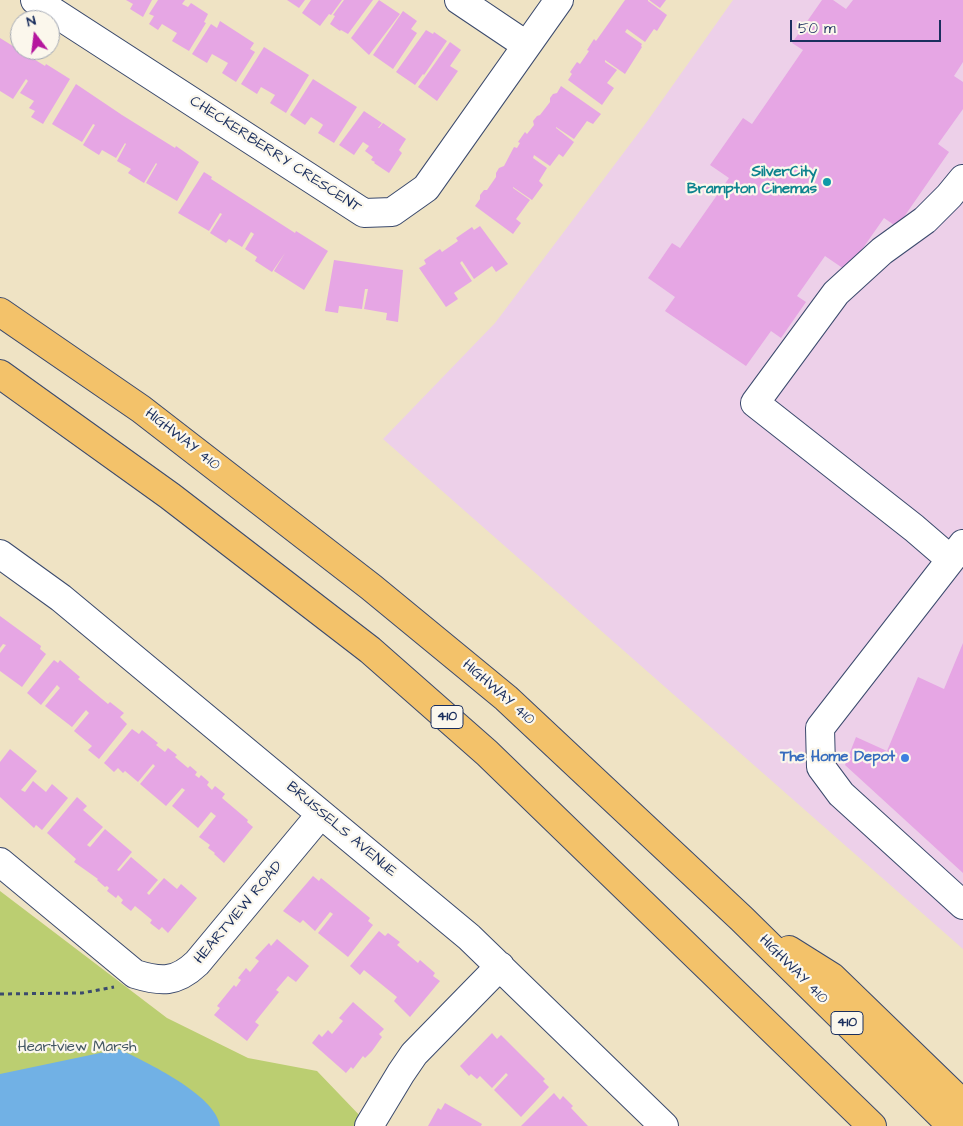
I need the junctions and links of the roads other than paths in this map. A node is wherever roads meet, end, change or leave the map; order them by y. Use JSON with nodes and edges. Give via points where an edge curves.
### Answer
{"nodes":[{"id":1,"x":35,"y":0,"type":"edge"},
{"id":2,"x":460,"y":0,"type":"edge"},
{"id":3,"x":559,"y":0,"type":"edge"},
{"id":4,"x":526,"y":45,"type":"junction"},
{"id":5,"x":963,"y":179,"type":"edge"},
{"id":6,"x":0,"y":312,"type":"edge"},
{"id":7,"x":0,"y":374,"type":"edge"},
{"id":8,"x":957,"y":552,"type":"edge"},
{"id":9,"x":0,"y":554,"type":"edge"},
{"id":10,"x":321,"y":814,"type":"junction"},
{"id":11,"x":0,"y":862,"type":"edge"},
{"id":12,"x":963,"y":905,"type":"edge"},
{"id":13,"x":742,"y":919,"type":"junction"},
{"id":14,"x":500,"y":966,"type":"junction"},
{"id":15,"x":963,"y":1104,"type":"edge"},
{"id":16,"x":369,"y":1126,"type":"edge"},
{"id":17,"x":664,"y":1126,"type":"edge"},
{"id":18,"x":872,"y":1126,"type":"edge"},
{"id":19,"x":952,"y":1126,"type":"edge"}],
"edges":[{"from":1,"to":4,"type":"street","name":"CHECKERBERRY CRESCENT","via":[[364,213],[392,212],[426,188]]},
{"from":2,"to":4,"type":"street"},
{"from":3,"to":4,"type":"street","name":"CHECKERBERRY CRESCENT"},
{"from":5,"to":8,"type":"street","via":[[925,220],[882,251],[836,293],[755,403],[914,528]]},
{"from":6,"to":13,"type":"highway","name":"HIGHWAY 410","number":"410","via":[[141,409],[393,605],[506,698]]},
{"from":7,"to":18,"type":"highway","number":"410","via":[[170,496],[370,650],[487,753]]},
{"from":8,"to":12,"type":"street","via":[[820,728],[821,767],[841,794]]},
{"from":9,"to":10,"type":"street","name":"BRUSSELS AVENUE","via":[[61,598]]},
{"from":10,"to":11,"type":"street","name":"HEARTVIEW ROAD","via":[[197,963],[187,973],[172,979],[154,980],[135,974]]},
{"from":10,"to":14,"type":"street","name":"BRUSSELS AVENUE"},
{"from":13,"to":15,"type":"highway","via":[[832,978]]},
{"from":13,"to":19,"type":"highway","name":"HIGHWAY 410","number":"410"},
{"from":14,"to":16,"type":"street","via":[[414,1054]]},
{"from":14,"to":17,"type":"street","name":"BRUSSELS AVENUE"}]}
